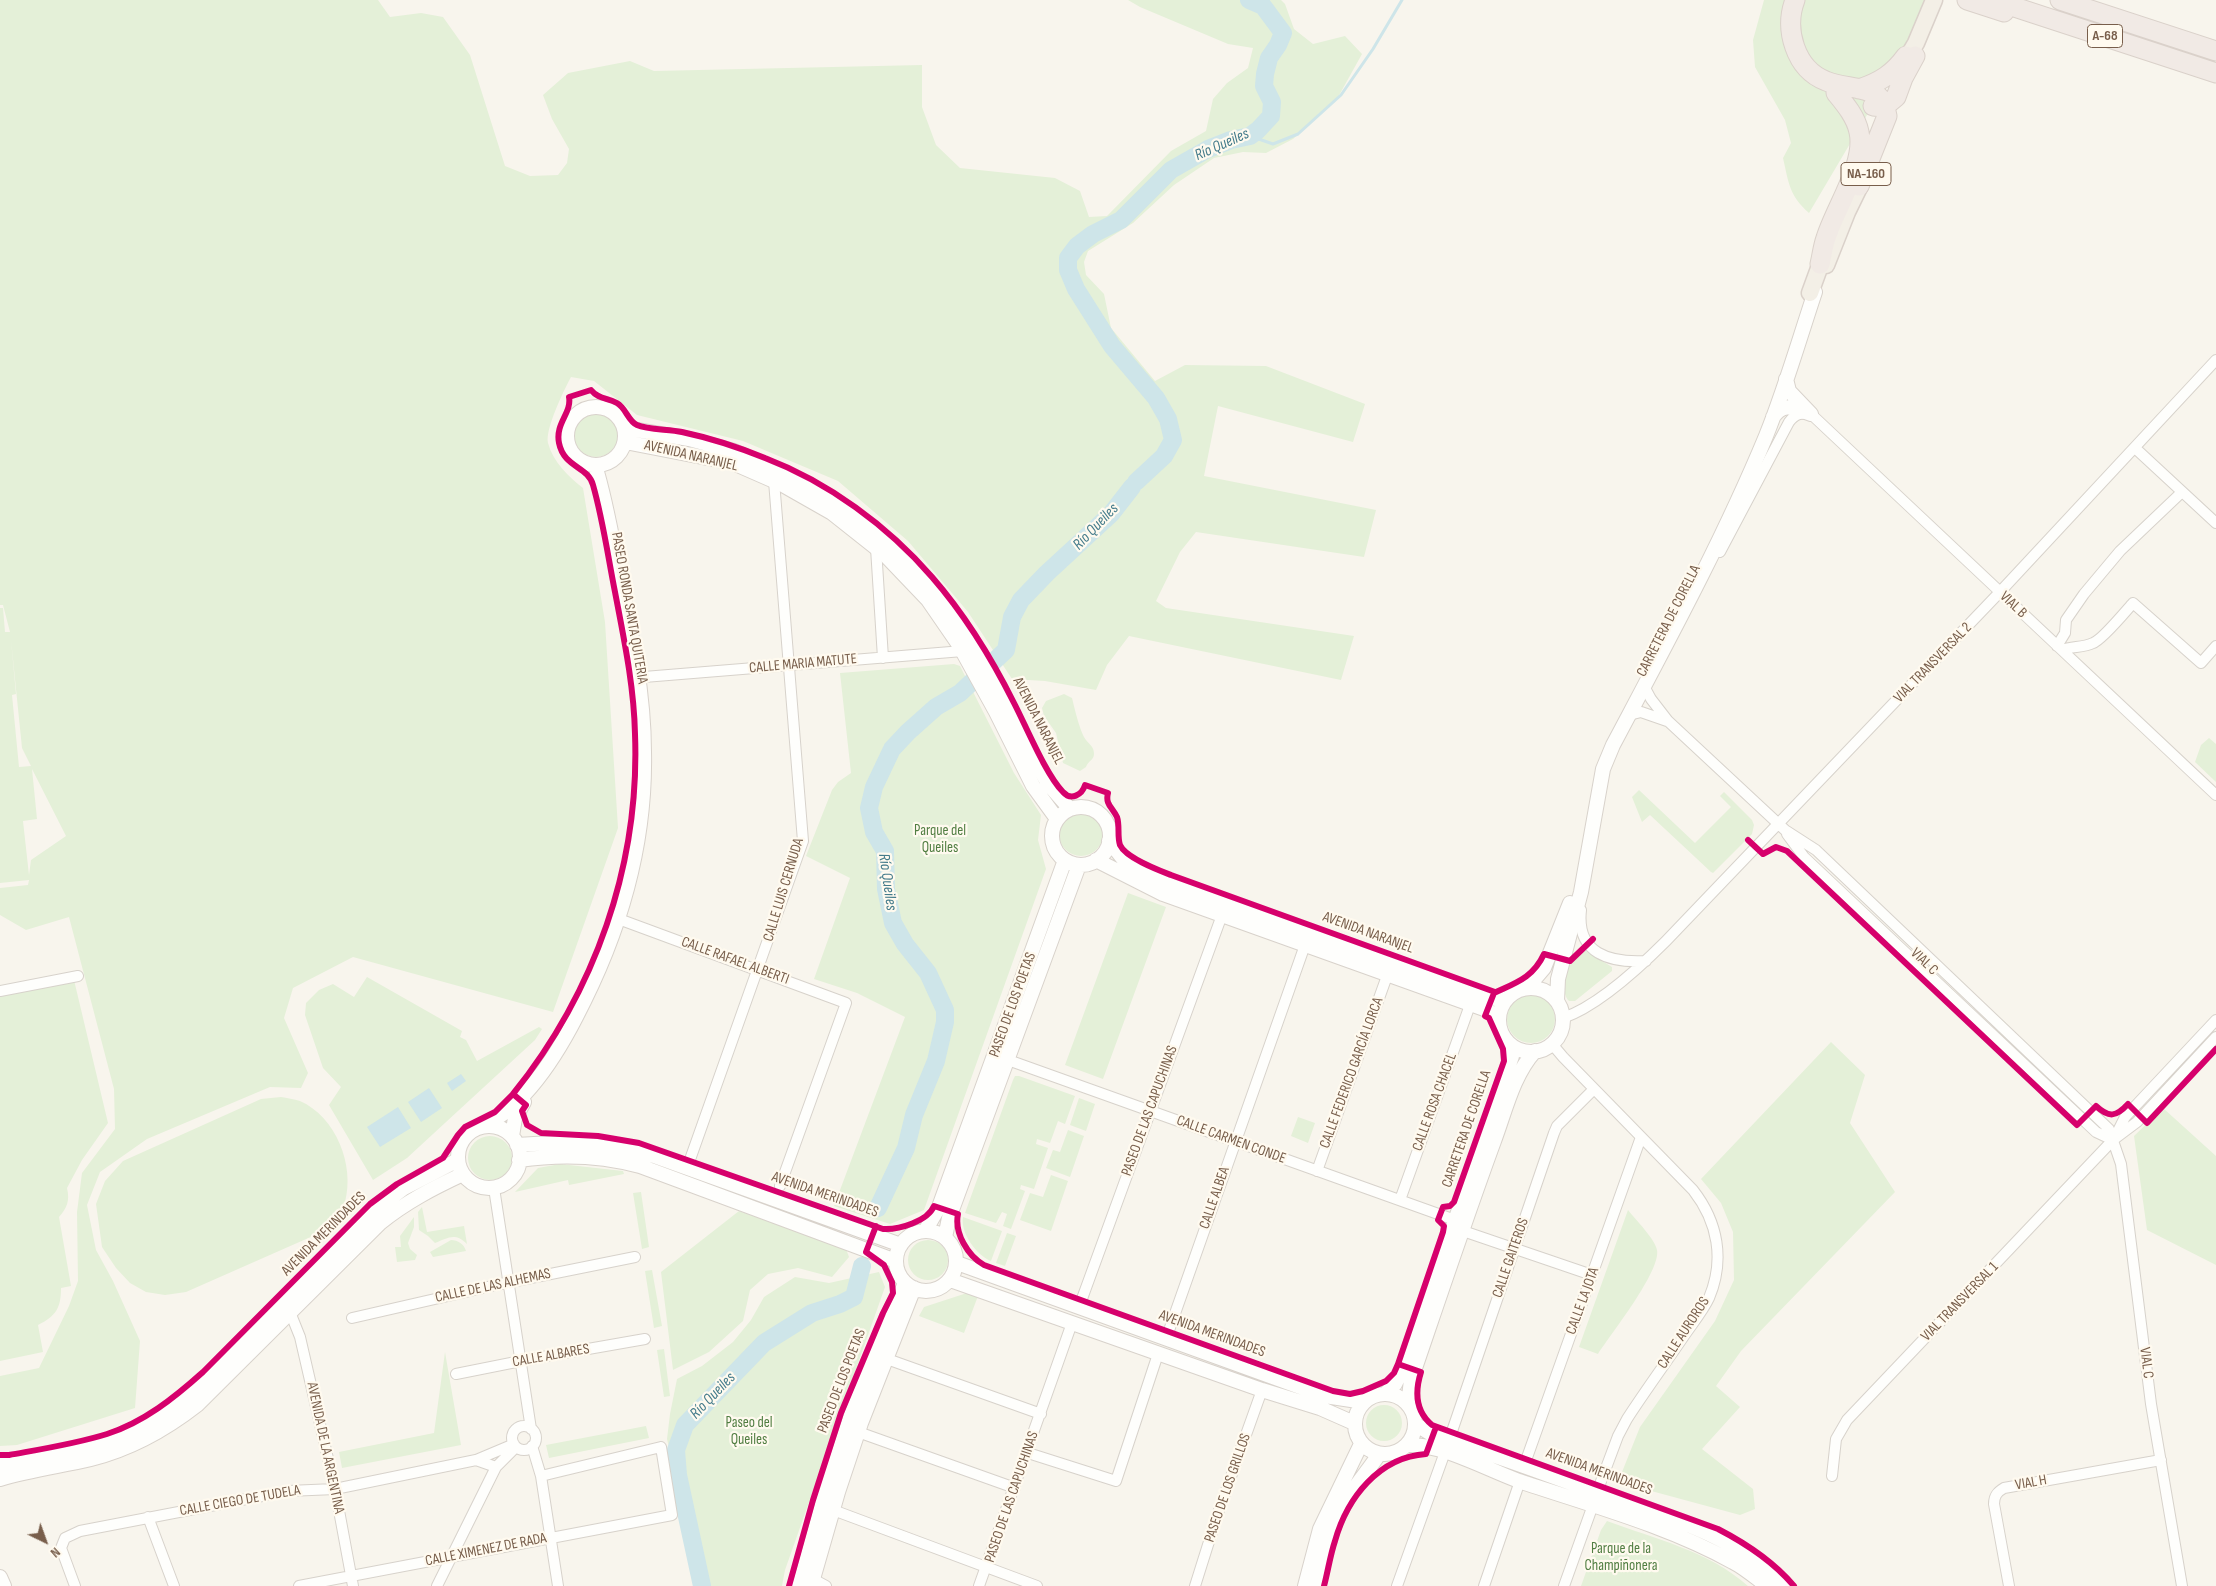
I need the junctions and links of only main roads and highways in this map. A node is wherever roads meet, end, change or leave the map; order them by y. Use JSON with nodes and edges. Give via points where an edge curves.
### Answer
{"nodes":[{"id":1,"x":1787,"y":0,"type":"edge"},
{"id":2,"x":1795,"y":0,"type":"edge"},
{"id":3,"x":1967,"y":0,"type":"edge"},
{"id":4,"x":1994,"y":0,"type":"edge"},
{"id":5,"x":2060,"y":0,"type":"edge"},
{"id":6,"x":2107,"y":0,"type":"edge"},
{"id":7,"x":1932,"y":5,"type":"edge"},
{"id":8,"x":2112,"y":38,"type":"junction"},
{"id":9,"x":2216,"y":40,"type":"edge"},
{"id":10,"x":1915,"y":49,"type":"junction"},
{"id":11,"x":2216,"y":51,"type":"edge"},
{"id":12,"x":2216,"y":73,"type":"edge"},
{"id":13,"x":1859,"y":89,"type":"junction"},
{"id":14,"x":1836,"y":93,"type":"junction"},
{"id":15,"x":1884,"y":107,"type":"junction"},
{"id":16,"x":1859,"y":186,"type":"junction"},
{"id":17,"x":1820,"y":264,"type":"junction"},
{"id":18,"x":1813,"y":293,"type":"junction"},
{"id":19,"x":1786,"y":379,"type":"junction"},
{"id":20,"x":1773,"y":417,"type":"junction"},
{"id":21,"x":625,"y":435,"type":"junction"},
{"id":22,"x":1761,"y":447,"type":"junction"},
{"id":23,"x":599,"y":465,"type":"junction"},
{"id":24,"x":1727,"y":540,"type":"road end"},
{"id":25,"x":993,"y":692,"type":"junction"},
{"id":26,"x":1070,"y":809,"type":"junction"},
{"id":27,"x":1057,"y":819,"type":"junction"},
{"id":28,"x":1109,"y":841,"type":"junction"},
{"id":29,"x":1065,"y":860,"type":"junction"},
{"id":30,"x":1096,"y":860,"type":"junction"},
{"id":31,"x":1079,"y":865,"type":"junction"},
{"id":32,"x":1527,"y":988,"type":"junction"},
{"id":33,"x":1507,"y":998,"type":"junction"},
{"id":34,"x":1557,"y":1001,"type":"junction"},
{"id":35,"x":1499,"y":1017,"type":"junction"},
{"id":36,"x":1510,"y":1044,"type":"junction"},
{"id":37,"x":1535,"y":1051,"type":"junction"},
{"id":38,"x":485,"y":1125,"type":"junction"},
{"id":39,"x":515,"y":1140,"type":"junction"},
{"id":40,"x":458,"y":1160,"type":"junction"},
{"id":41,"x":519,"y":1160,"type":"junction"},
{"id":42,"x":463,"y":1174,"type":"junction"},
{"id":43,"x":1459,"y":1226,"type":"junction"},
{"id":44,"x":925,"y":1231,"type":"junction"},
{"id":45,"x":945,"y":1237,"type":"junction"},
{"id":46,"x":901,"y":1245,"type":"junction"},
{"id":47,"x":896,"y":1261,"type":"junction"},
{"id":48,"x":956,"y":1263,"type":"junction"},
{"id":49,"x":950,"y":1280,"type":"junction"},
{"id":50,"x":909,"y":1286,"type":"junction"},
{"id":51,"x":1385,"y":1394,"type":"junction"},
{"id":52,"x":1364,"y":1402,"type":"junction"},
{"id":53,"x":1408,"y":1405,"type":"junction"},
{"id":54,"x":1354,"y":1423,"type":"junction"},
{"id":55,"x":1415,"y":1424,"type":"junction"},
{"id":56,"x":1361,"y":1444,"type":"junction"},
{"id":57,"x":1407,"y":1445,"type":"junction"},
{"id":58,"x":1446,"y":1446,"type":"junction"},
{"id":59,"x":1379,"y":1454,"type":"junction"},
{"id":60,"x":0,"y":1465,"type":"edge"},
{"id":61,"x":0,"y":1479,"type":"edge"},
{"id":62,"x":1595,"y":1498,"type":"junction"},
{"id":63,"x":0,"y":1577,"type":"edge"},
{"id":64,"x":812,"y":1582,"type":"edge"},
{"id":65,"x":4,"y":1586,"type":"edge"},
{"id":66,"x":799,"y":1586,"type":"edge"},
{"id":67,"x":1305,"y":1586,"type":"edge"},
{"id":68,"x":1316,"y":1586,"type":"edge"},
{"id":69,"x":1767,"y":1586,"type":"edge"},
{"id":70,"x":1783,"y":1586,"type":"edge"}],
"edges":[{"from":1,"to":14,"type":"highway","via":[[1784,28],[1793,61],[1809,79]]},
{"from":2,"to":13,"type":"highway","via":[[1791,13],[1792,44],[1805,65],[1824,81]]},
{"from":3,"to":8,"type":"highway","via":[[2046,26]]},
{"from":4,"to":8,"type":"highway","number":"A-68"},
{"from":5,"to":11,"type":"highway","number":"A-68"},
{"from":6,"to":9,"type":"highway","via":[[2114,7]]},
{"from":7,"to":10,"type":"main road","number":"NA-160"},
{"from":8,"to":12,"type":"highway","number":"A-68"},
{"from":10,"to":13,"type":"highway","via":[[1885,78]]},
{"from":10,"to":15,"type":"highway","via":[[1896,97]]},
{"from":10,"to":16,"type":"main road","number":"NA-160","via":[[1896,109]]},
{"from":13,"to":15,"type":"highway","via":[[1878,96]]},
{"from":14,"to":15,"type":"highway","via":[[1877,108]]},
{"from":14,"to":17,"type":"highway","via":[[1856,122],[1860,134],[1859,152],[1825,240]]},
{"from":15,"to":16,"type":"highway","via":[[1887,116]]},
{"from":15,"to":17,"type":"main road","number":"NA-160"},
{"from":16,"to":18,"type":"main road","number":"NA-160"},
{"from":17,"to":18,"type":"main road","number":"NA-160"},
{"from":18,"to":19,"type":"main road","name":"CARRETERA DE CORELLA"},
{"from":18,"to":32,"type":"main road","name":"CARRETERA DE CORELLA","via":[[1737,484],[1608,738],[1593,776],[1569,910],[1544,968]]},
{"from":19,"to":20,"type":"main road","name":"CARRETERA DE CORELLA"},
{"from":19,"to":20,"type":"main road","via":[[1789,391],[1811,414],[1785,407]]},
{"from":20,"to":22,"type":"main road","name":"CARRETERA DE CORELLA"},
{"from":21,"to":23,"type":"main road","via":[[621,452],[614,460]]},
{"from":21,"to":23,"type":"main road","via":[[618,415],[606,408],[592,406],[579,412],[570,422],[569,446],[576,457],[585,463]]},
{"from":21,"to":25,"type":"main road","name":"AVENIDA NARANJEL","via":[[732,463],[774,481],[832,513],[876,548],[928,600]]},
{"from":21,"to":25,"type":"main road","name":"AVENIDA NARANJEL","via":[[688,439],[734,451],[786,474],[839,504],[893,546],[937,592],[971,638]]},
{"from":22,"to":24,"type":"main road"},
{"from":22,"to":34,"type":"main road","name":"CARRETERA DE CORELLA","via":[[1725,529],[1603,769],[1581,892],[1556,990]]},
{"from":23,"to":38,"type":"main road","name":"PASEO RONDA SANTA QUITERIA","via":[[638,672],[644,753],[639,832],[615,932],[579,1012],[559,1047],[522,1098],[501,1118]]},
{"from":23,"to":39,"type":"main road","name":"PASEO RONDA SANTA QUITERIA","via":[[644,677],[648,725],[647,795],[642,844],[624,921],[592,998],[562,1051],[515,1118]]},
{"from":25,"to":26,"type":"main road","name":"AVENIDA NARANJEL","via":[[1048,784]]},
{"from":25,"to":27,"type":"main road","name":"AVENIDA NARANJEL","via":[[1033,786]]},
{"from":26,"to":27,"type":"main road"},
{"from":26,"to":28,"type":"main road","via":[[1087,808],[1097,812],[1105,820]]},
{"from":27,"to":29,"type":"main road","via":[[1053,846]]},
{"from":28,"to":30,"type":"main road","via":[[1107,849]]},
{"from":28,"to":33,"type":"main road","name":"AVENIDA NARANJEL","via":[[1124,860],[1170,882],[1494,999]]},
{"from":29,"to":31,"type":"main road"},
{"from":29,"to":44,"type":"main road","name":"PASEO DE LOS POETAS","via":[[939,1207]]},
{"from":30,"to":31,"type":"main road"},
{"from":30,"to":35,"type":"main road","via":[[1163,894]]},
{"from":31,"to":45,"type":"main road","name":"PASEO DE LOS POETAS","via":[[949,1218]]},
{"from":32,"to":33,"type":"main road"},
{"from":32,"to":34,"type":"main road","via":[[1541,990]]},
{"from":33,"to":35,"type":"main road"},
{"from":34,"to":37,"type":"main road","via":[[1563,1018],[1561,1030],[1552,1044]]},
{"from":35,"to":36,"type":"main road","via":[[1500,1030]]},
{"from":36,"to":37,"type":"main road","via":[[1527,1052]]},
{"from":36,"to":43,"type":"main road","name":"CARRETERA DE CORELLA","via":[[1512,1056]]},
{"from":37,"to":43,"type":"main road","name":"CARRETERA DE CORELLA","via":[[1524,1065]]},
{"from":38,"to":39,"type":"main road","via":[[500,1127]]},
{"from":38,"to":40,"type":"main road","via":[[468,1134],[458,1151]]},
{"from":39,"to":41,"type":"main road"},
{"from":39,"to":46,"type":"main road","name":"AVENIDA MERINDADES","via":[[620,1147],[688,1168]]},
{"from":40,"to":42,"type":"main road"},
{"from":40,"to":60,"type":"main road","name":"AVENIDA MERINDADES","via":[[404,1188],[375,1210],[178,1405],[153,1421],[103,1443]]},
{"from":41,"to":42,"type":"main road","via":[[512,1178],[494,1188],[477,1186]]},
{"from":41,"to":47,"type":"main road","via":[[577,1156],[627,1162]]},
{"from":42,"to":61,"type":"main road","name":"AVENIDA MERINDADES","via":[[432,1188],[384,1220],[197,1405],[151,1437],[93,1458]]},
{"from":43,"to":51,"type":"main road","name":"CARRETERA DE CORELLA","via":[[1402,1372],[1396,1384]]},
{"from":43,"to":53,"type":"main road","name":"CARRETERA DE CORELLA","via":[[1411,1380]]},
{"from":44,"to":45,"type":"main road"},
{"from":44,"to":46,"type":"main road","via":[[907,1238]]},
{"from":45,"to":48,"type":"main road","via":[[956,1253]]},
{"from":46,"to":47,"type":"main road"},
{"from":47,"to":50,"type":"main road","via":[[900,1276]]},
{"from":48,"to":49,"type":"main road"},
{"from":48,"to":52,"type":"main road","name":"AVENIDA MERINDADES","via":[[1325,1396]]},
{"from":49,"to":50,"type":"main road","via":[[934,1290],[923,1291]]},
{"from":49,"to":54,"type":"main road","via":[[1320,1408]]},
{"from":50,"to":64,"type":"main road","via":[[887,1359],[858,1432]]},
{"from":50,"to":66,"type":"main road","name":"PASEO DE LOS POETAS","via":[[852,1412]]},
{"from":51,"to":52,"type":"main road"},
{"from":51,"to":53,"type":"main road","via":[[1398,1397]]},
{"from":52,"to":54,"type":"main road"},
{"from":53,"to":55,"type":"main road"},
{"from":54,"to":56,"type":"main road"},
{"from":55,"to":57,"type":"main road"},
{"from":55,"to":58,"type":"main road","name":"AVENIDA MERINDADES"},
{"from":56,"to":59,"type":"main road"},
{"from":56,"to":67,"type":"main road","via":[[1320,1529]]},
{"from":57,"to":58,"type":"main road","name":"AVENIDA MERINDADES"},
{"from":57,"to":59,"type":"main road","via":[[1399,1451]]},
{"from":58,"to":62,"type":"main road","name":"AVENIDA MERINDADES","via":[[1524,1466]]},
{"from":58,"to":62,"type":"main road","name":"AVENIDA MERINDADES","via":[[1520,1481]]},
{"from":59,"to":68,"type":"main road","via":[[1337,1517]]},
{"from":62,"to":69,"type":"main road","name":"AVENIDA MERINDADES","via":[[1734,1562]]},
{"from":62,"to":70,"type":"main road","name":"AVENIDA MERINDADES","via":[[1662,1515],[1727,1542],[1772,1573]]},
{"from":63,"to":65,"type":"main road"}]}
